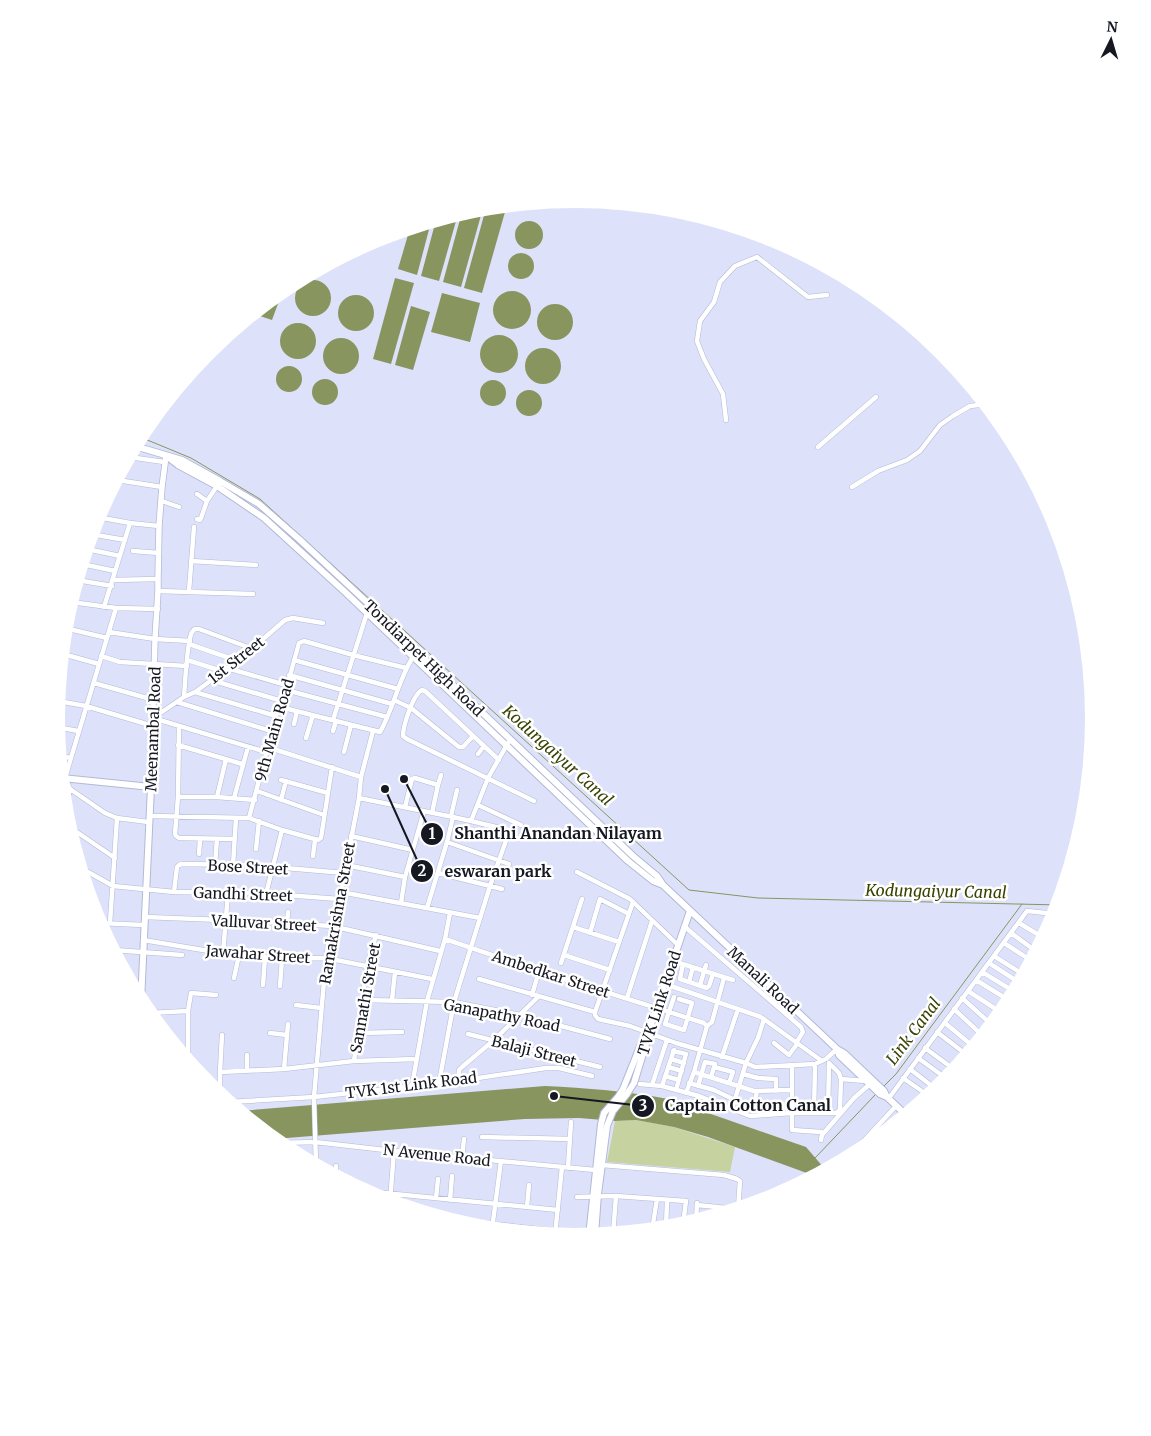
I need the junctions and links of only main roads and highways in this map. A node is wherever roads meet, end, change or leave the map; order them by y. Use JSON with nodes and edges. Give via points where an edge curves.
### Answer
{"nodes":[{"id":1,"x":142,"y":449,"type":"edge"},
{"id":2,"x":165,"y":459,"type":"junction"},
{"id":3,"x":508,"y":742,"type":"junction"},
{"id":4,"x":68,"y":779,"type":"edge"},
{"id":5,"x":690,"y":911,"type":"junction"},
{"id":6,"x":142,"y":988,"type":"edge"},
{"id":7,"x":624,"y":1094,"type":"junction"},
{"id":8,"x":901,"y":1111,"type":"edge"},
{"id":9,"x":595,"y":1197,"type":"junction"},
{"id":10,"x":595,"y":1227,"type":"edge"},
{"id":11,"x":590,"y":1228,"type":"edge"}],
"edges":[{"from":1,"to":2,"type":"main road","name":"Tondiarpet High Road"},
{"from":2,"to":3,"type":"main road","name":"Tondiarpet High Road","via":[[217,486],[264,518]]},
{"from":2,"to":3,"type":"main road","name":"Tondiarpet High Road","via":[[182,460],[259,504],[300,539]]},
{"from":3,"to":5,"type":"main road","name":"Tondiarpet High Road","via":[[657,876]]},
{"from":4,"to":6,"type":"main road","name":"Meenambal Road","via":[[151,788]]},
{"from":5,"to":7,"type":"main road","name":"TVK Link Road","via":[[634,1083]]},
{"from":5,"to":8,"type":"main road","name":"Manali Road","via":[[844,1053]]},
{"from":7,"to":9,"type":"main road","via":[[607,1126]]},
{"from":7,"to":9,"type":"main road","via":[[604,1113],[595,1170]]},
{"from":9,"to":10,"type":"main road"},
{"from":9,"to":11,"type":"main road"}]}
